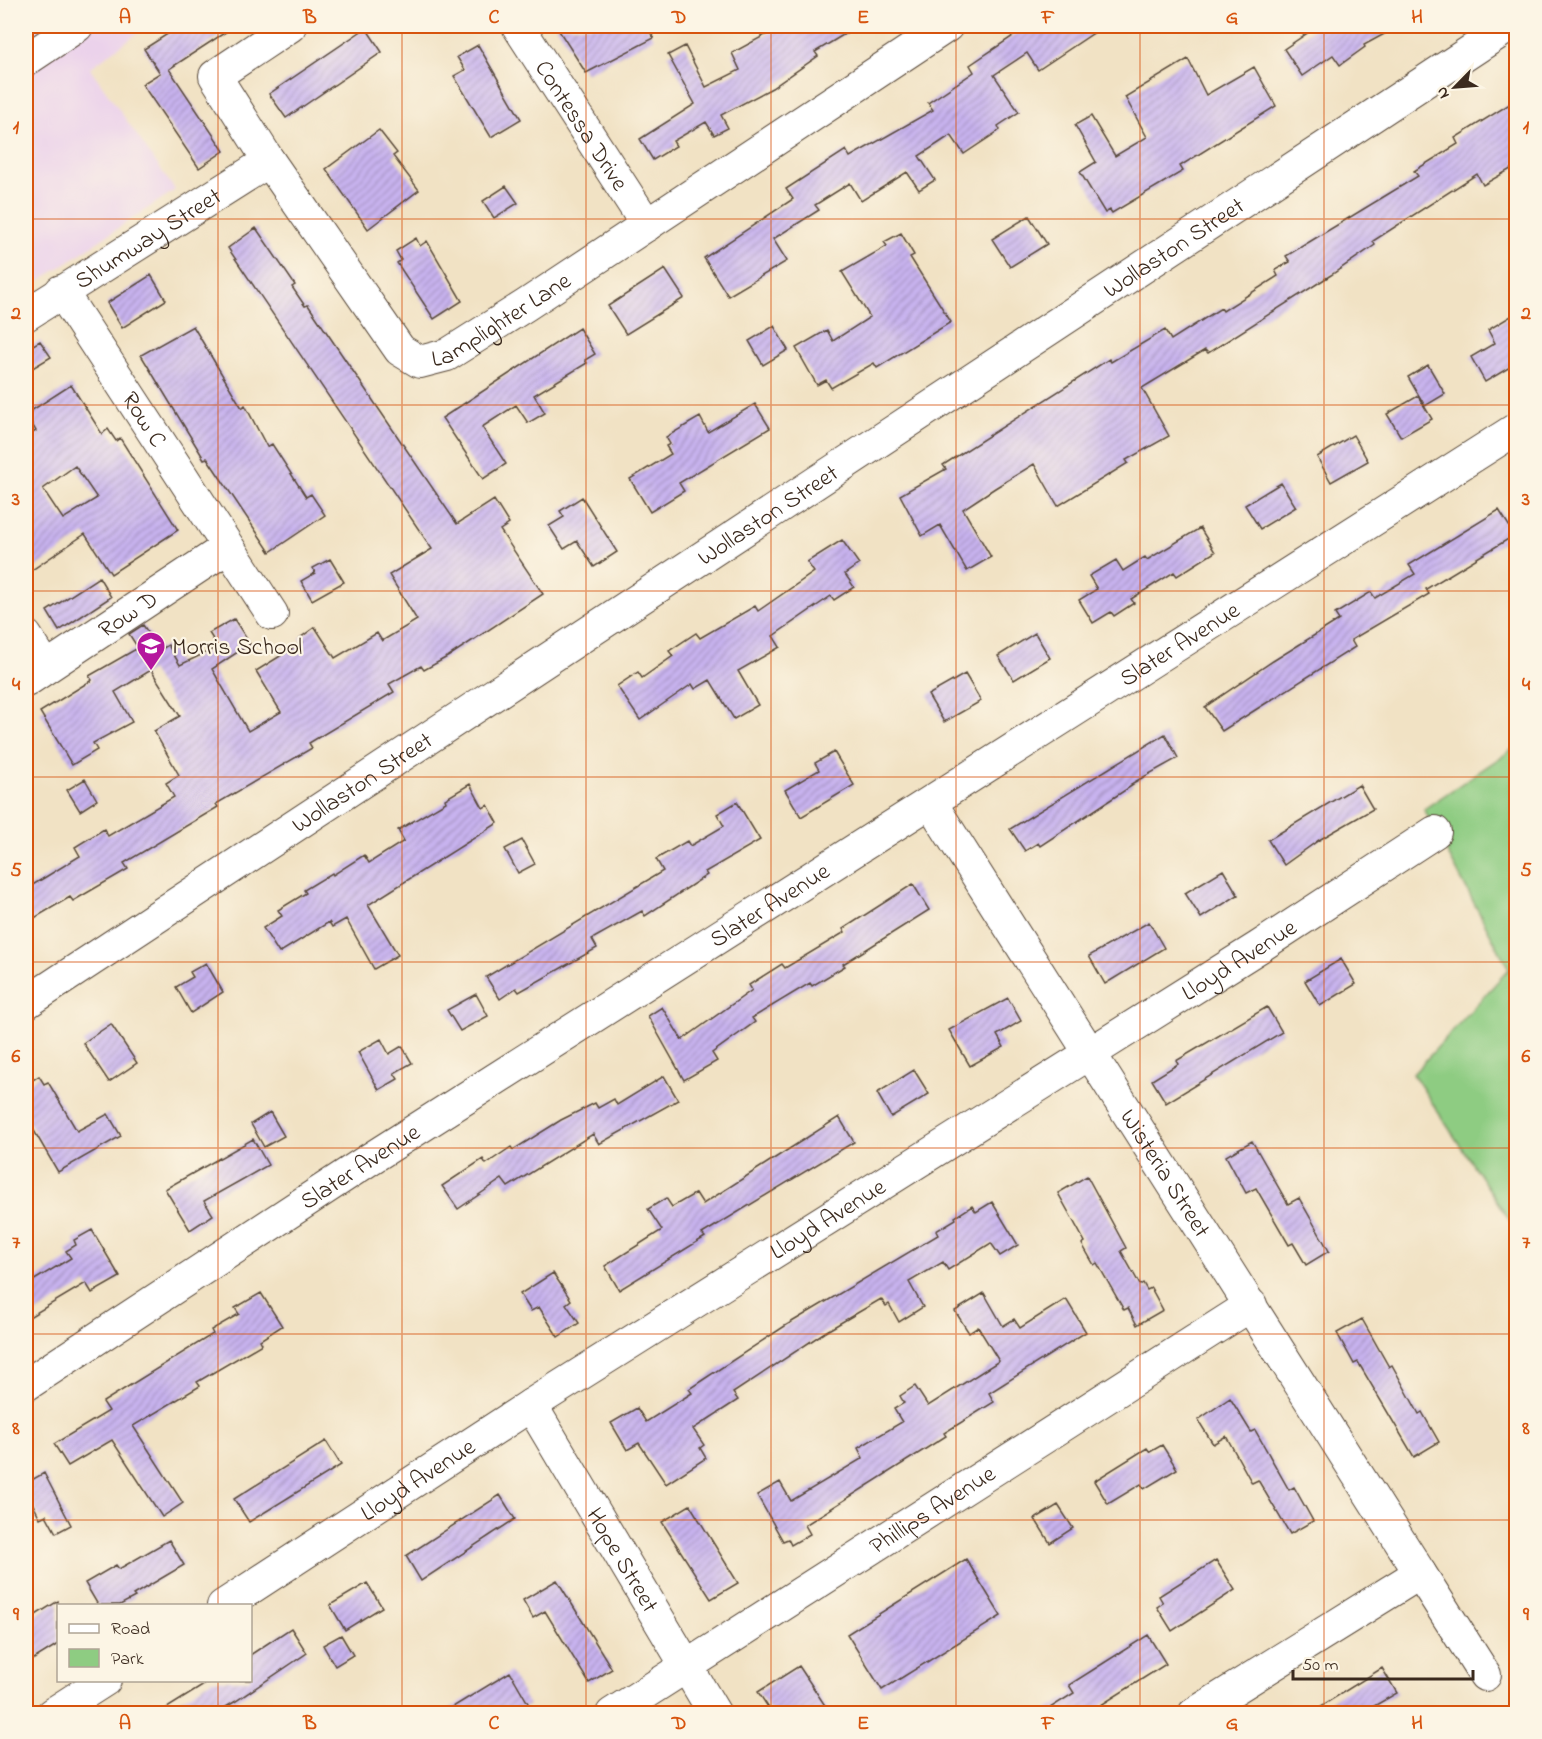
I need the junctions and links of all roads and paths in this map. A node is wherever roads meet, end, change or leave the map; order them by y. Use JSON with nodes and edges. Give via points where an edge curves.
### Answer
{"nodes":[{"id":1,"x":76,"y":26,"type":"edge"},
{"id":2,"x":290,"y":26,"type":"edge"},
{"id":3,"x":518,"y":26,"type":"edge"},
{"id":4,"x":947,"y":26,"type":"edge"},
{"id":5,"x":1509,"y":26,"type":"edge"},
{"id":6,"x":26,"y":60,"type":"edge"},
{"id":7,"x":269,"y":160,"type":"junction"},
{"id":8,"x":647,"y":225,"type":"junction"},
{"id":9,"x":62,"y":291,"type":"junction"},
{"id":10,"x":26,"y":315,"type":"edge"},
{"id":11,"x":1516,"y":429,"type":"edge"},
{"id":12,"x":228,"y":547,"type":"junction"},
{"id":13,"x":272,"y":614,"type":"dead end"},
{"id":14,"x":26,"y":636,"type":"edge"},
{"id":15,"x":36,"y":674,"type":"edge"},
{"id":16,"x":931,"y":803,"type":"junction"},
{"id":17,"x":1435,"y":832,"type":"dead end"},
{"id":18,"x":26,"y":1003,"type":"edge"},
{"id":19,"x":1089,"y":1054,"type":"junction"},
{"id":20,"x":1251,"y":1305,"type":"junction"},
{"id":21,"x":26,"y":1384,"type":"edge"},
{"id":22,"x":531,"y":1405,"type":"junction"},
{"id":23,"x":1420,"y":1573,"type":"junction"},
{"id":24,"x":225,"y":1604,"type":"edge"},
{"id":25,"x":685,"y":1665,"type":"junction"},
{"id":26,"x":1485,"y":1675,"type":"dead end"},
{"id":27,"x":102,"y":1682,"type":"edge"},
{"id":28,"x":52,"y":1713,"type":"edge"},
{"id":29,"x":612,"y":1713,"type":"edge"},
{"id":30,"x":715,"y":1713,"type":"edge"},
{"id":31,"x":1194,"y":1713,"type":"edge"}],
"edges":[{"from":1,"to":6,"type":"street"},
{"from":2,"to":7,"type":"street","name":"Lamplighter Lane","via":[[215,76]]},
{"from":3,"to":8,"type":"street","name":"Contessa Drive"},
{"from":4,"to":8,"type":"street","name":"Lamplighter Lane"},
{"from":5,"to":18,"type":"street","name":"Wollaston Street"},
{"from":7,"to":8,"type":"street","name":"Lamplighter Lane","via":[[400,350],[420,362],[447,355]]},
{"from":7,"to":9,"type":"street","name":"Shumway Street"},
{"from":9,"to":10,"type":"street","name":"Shumway Street"},
{"from":9,"to":12,"type":"street","name":"Row C"},
{"from":11,"to":16,"type":"street","name":"Slater Avenue"},
{"from":12,"to":13,"type":"street","name":"Row C"},
{"from":12,"to":15,"type":"street","name":"Row D"},
{"from":14,"to":15,"type":"street"},
{"from":16,"to":19,"type":"street","name":"Wisteria Street"},
{"from":16,"to":21,"type":"street","name":"Slater Avenue"},
{"from":17,"to":19,"type":"street","name":"Lloyd Avenue"},
{"from":19,"to":20,"type":"street","name":"Wisteria Street"},
{"from":19,"to":22,"type":"street","name":"Lloyd Avenue"},
{"from":20,"to":23,"type":"street","name":"Wisteria Street"},
{"from":20,"to":25,"type":"street","name":"Phillips Avenue"},
{"from":22,"to":24,"type":"street","name":"Lloyd Avenue"},
{"from":22,"to":25,"type":"street","name":"Hope Street"},
{"from":23,"to":26,"type":"street","name":"Wisteria Street"},
{"from":23,"to":31,"type":"street"},
{"from":25,"to":29,"type":"street","name":"Phillips Avenue"},
{"from":25,"to":30,"type":"street","name":"Hope Street"},
{"from":27,"to":28,"type":"street"}]}
